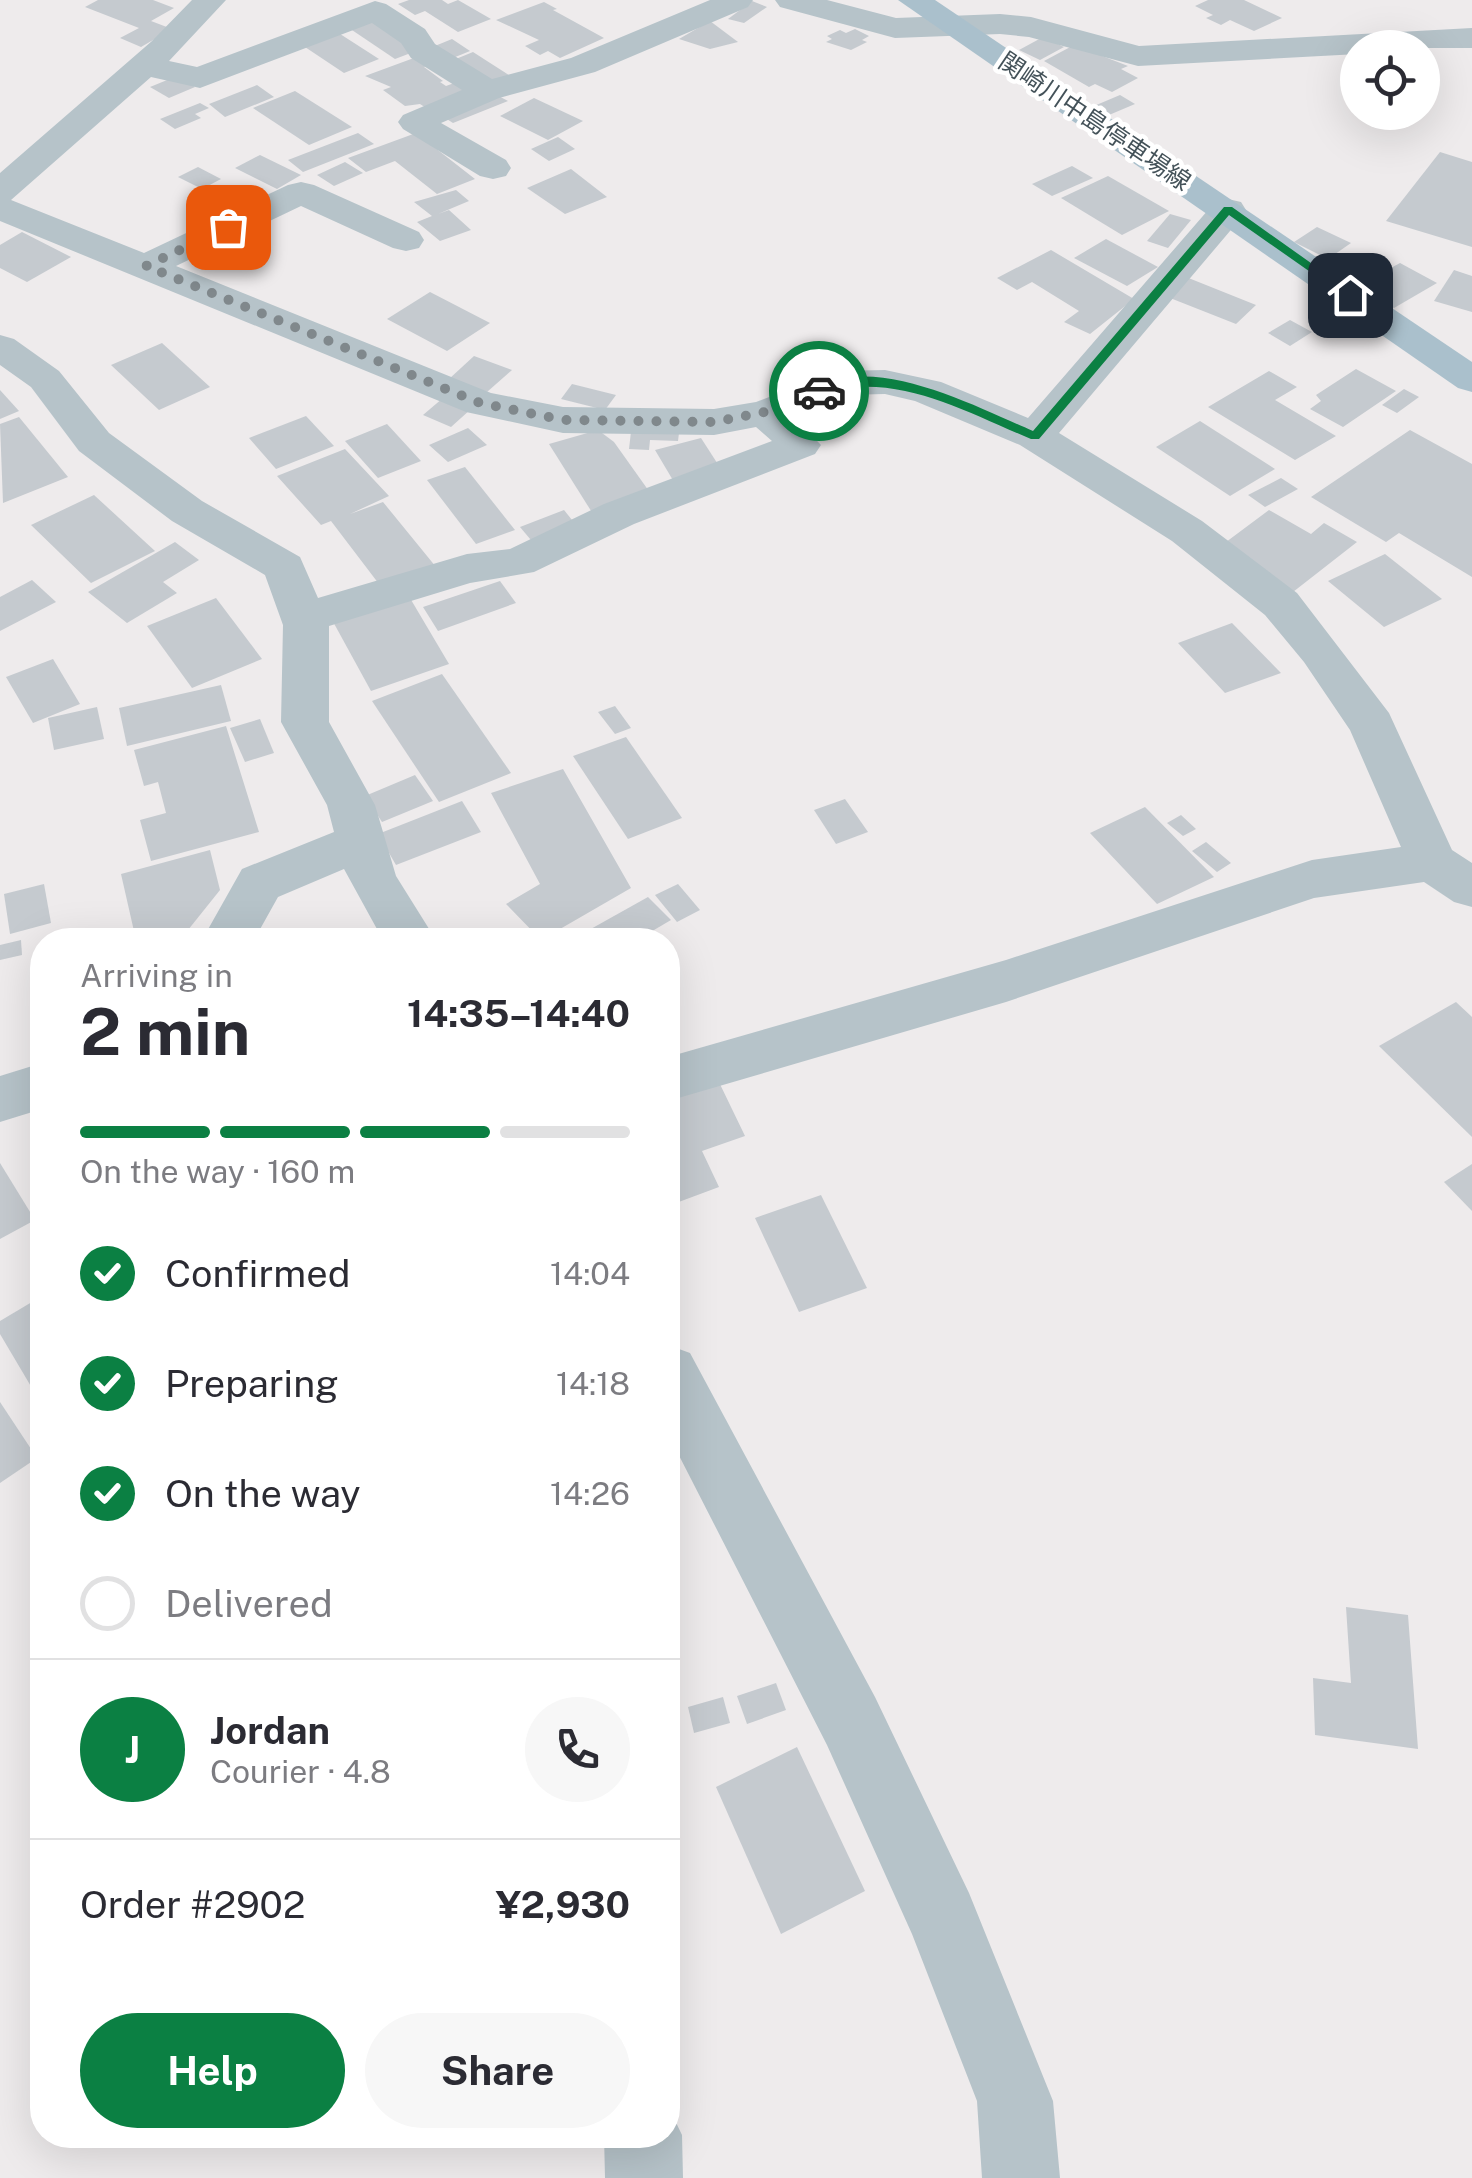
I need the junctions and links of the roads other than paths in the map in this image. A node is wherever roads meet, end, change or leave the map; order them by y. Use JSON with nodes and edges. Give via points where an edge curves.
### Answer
{"nodes":[{"id":1,"x":210,"y":0,"type":"edge"},
{"id":2,"x":738,"y":0,"type":"edge"},
{"id":3,"x":791,"y":0,"type":"edge"},
{"id":4,"x":914,"y":0,"type":"edge"},
{"id":5,"x":956,"y":28,"type":"junction"},
{"id":6,"x":1472,"y":38,"type":"edge"},
{"id":7,"x":144,"y":64,"type":"junction"},
{"id":8,"x":487,"y":91,"type":"junction"},
{"id":9,"x":493,"y":168,"type":"dead end"},
{"id":10,"x":0,"y":192,"type":"edge"},
{"id":11,"x":0,"y":208,"type":"edge"},
{"id":12,"x":1228,"y":210,"type":"junction"},
{"id":13,"x":406,"y":240,"type":"dead end"},
{"id":14,"x":146,"y":266,"type":"junction"},
{"id":15,"x":0,"y":347,"type":"edge"},
{"id":16,"x":1472,"y":380,"type":"edge"},
{"id":17,"x":765,"y":412,"type":"junction"},
{"id":18,"x":1035,"y":436,"type":"junction"},
{"id":19,"x":303,"y":618,"type":"junction"},
{"id":20,"x":361,"y":842,"type":"junction"},
{"id":21,"x":1452,"y":875,"type":"edge"},
{"id":22,"x":235,"y":928,"type":"edge"},
{"id":23,"x":402,"y":928,"type":"edge"},
{"id":24,"x":680,"y":1076,"type":"edge"},
{"id":25,"x":30,"y":1090,"type":"edge"},
{"id":26,"x":0,"y":1099,"type":"edge"},
{"id":27,"x":680,"y":1421,"type":"edge"},
{"id":28,"x":643,"y":2148,"type":"edge"},
{"id":29,"x":644,"y":2178,"type":"edge"},
{"id":30,"x":1021,"y":2178,"type":"edge"}],
"edges":[{"from":1,"to":7,"type":"street"},
{"from":2,"to":8,"type":"street","via":[[583,65]]},
{"from":3,"to":5,"type":"street","via":[[895,28]]},
{"from":4,"to":5,"type":"main road","name":"関崎川中島停車場線"},
{"from":5,"to":6,"type":"street","via":[[1031,27],[1138,56]]},
{"from":5,"to":12,"type":"main road","name":"関崎川中島停車場線"},
{"from":7,"to":8,"type":"street","via":[[200,78],[374,11],[413,36],[423,52]]},
{"from":7,"to":10,"type":"street"},
{"from":8,"to":9,"type":"street","via":[[416,122]]},
{"from":11,"to":14,"type":"street"},
{"from":12,"to":16,"type":"main road","name":"関崎川中島停車場線"},
{"from":12,"to":18,"type":"street"},
{"from":13,"to":14,"type":"street","via":[[301,193]]},
{"from":14,"to":17,"type":"street","via":[[480,403],[563,420],[714,422]]},
{"from":15,"to":19,"type":"street","via":[[45,379],[94,442],[187,510],[284,567]]},
{"from":17,"to":18,"type":"street","via":[[838,383],[885,382],[927,391]]},
{"from":17,"to":19,"type":"street","via":[[800,445],[619,514],[519,562],[467,569]]},
{"from":18,"to":21,"type":"street","via":[[1187,531],[1281,604],[1372,725]]},
{"from":19,"to":20,"type":"street","via":[[305,722],[351,805]]},
{"from":20,"to":22,"type":"street","via":[[260,883]]},
{"from":20,"to":23,"type":"street","via":[[372,880]]},
{"from":21,"to":24,"type":"street","via":[[1312,880],[1006,981]]},
{"from":25,"to":26,"type":"street"},
{"from":27,"to":30,"type":"street","via":[[851,1721],[943,1919],[1015,2101]]},
{"from":28,"to":29,"type":"street"}]}
